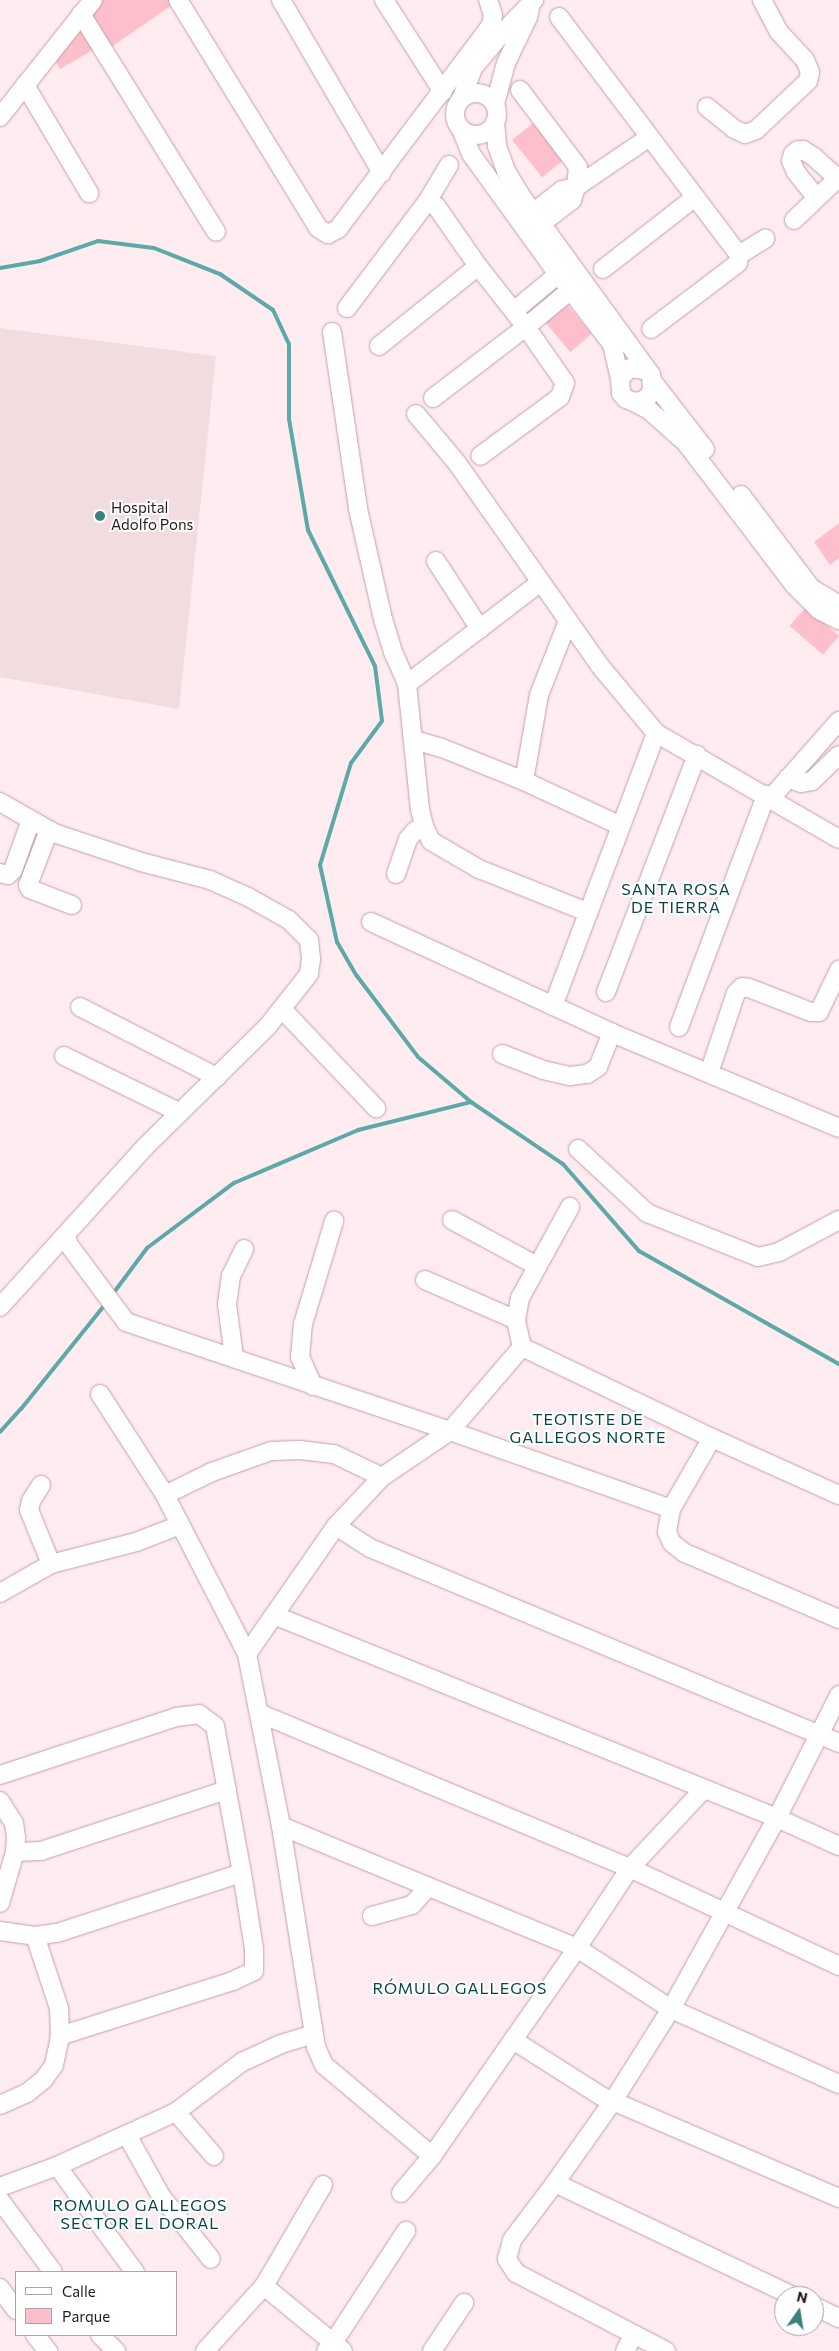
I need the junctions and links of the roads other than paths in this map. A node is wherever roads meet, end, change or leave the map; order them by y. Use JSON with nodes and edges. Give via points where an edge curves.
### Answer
{"nodes":[{"id":1,"x":93,"y":0,"type":"edge"},
{"id":2,"x":280,"y":0,"type":"edge"},
{"id":3,"x":384,"y":0,"type":"edge"},
{"id":4,"x":488,"y":0,"type":"edge"},
{"id":5,"x":762,"y":0,"type":"edge"},
{"id":6,"x":180,"y":1,"type":"edge"},
{"id":7,"x":532,"y":3,"type":"edge"},
{"id":8,"x":81,"y":14,"type":"junction"},
{"id":9,"x":559,"y":17,"type":"dead end"},
{"id":10,"x":25,"y":85,"type":"junction"},
{"id":11,"x":520,"y":90,"type":"dead end"},
{"id":12,"x":443,"y":92,"type":"junction"},
{"id":13,"x":462,"y":97,"type":"junction"},
{"id":14,"x":495,"y":104,"type":"junction"},
{"id":15,"x":706,"y":107,"type":"dead end"},
{"id":16,"x":0,"y":117,"type":"edge"},
{"id":17,"x":495,"y":122,"type":"junction"},
{"id":18,"x":461,"y":129,"type":"junction"},
{"id":19,"x":648,"y":138,"type":"junction"},
{"id":20,"x":449,"y":165,"type":"dead end"},
{"id":21,"x":382,"y":173,"type":"junction"},
{"id":22,"x":838,"y":178,"type":"edge"},
{"id":23,"x":576,"y":187,"type":"junction"},
{"id":24,"x":88,"y":193,"type":"dead end"},
{"id":25,"x":695,"y":197,"type":"junction"},
{"id":26,"x":816,"y":197,"type":"junction"},
{"id":27,"x":427,"y":202,"type":"junction"},
{"id":28,"x":794,"y":220,"type":"dead end"},
{"id":29,"x":531,"y":223,"type":"junction"},
{"id":30,"x":216,"y":232,"type":"dead end"},
{"id":31,"x":765,"y":239,"type":"dead end"},
{"id":32,"x":739,"y":256,"type":"junction"},
{"id":33,"x":478,"y":266,"type":"junction"},
{"id":34,"x":603,"y":268,"type":"dead end"},
{"id":35,"x":564,"y":269,"type":"junction"},
{"id":36,"x":576,"y":286,"type":"junction"},
{"id":37,"x":347,"y":308,"type":"dead end"},
{"id":38,"x":514,"y":311,"type":"junction"},
{"id":39,"x":526,"y":327,"type":"junction"},
{"id":40,"x":651,"y":329,"type":"dead end"},
{"id":41,"x":332,"y":332,"type":"dead end"},
{"id":42,"x":379,"y":346,"type":"dead end"},
{"id":43,"x":649,"y":376,"type":"junction"},
{"id":44,"x":620,"y":378,"type":"junction"},
{"id":45,"x":433,"y":398,"type":"dead end"},
{"id":46,"x":634,"y":402,"type":"junction"},
{"id":47,"x":416,"y":414,"type":"dead end"},
{"id":48,"x":480,"y":456,"type":"dead end"},
{"id":49,"x":436,"y":561,"type":"dead end"},
{"id":50,"x":541,"y":582,"type":"junction"},
{"id":51,"x":828,"y":604,"type":"edge"},
{"id":52,"x":839,"y":620,"type":"edge"},
{"id":53,"x":568,"y":621,"type":"junction"},
{"id":54,"x":480,"y":629,"type":"junction"},
{"id":55,"x":407,"y":684,"type":"junction"},
{"id":56,"x":839,"y":721,"type":"edge"},
{"id":57,"x":656,"y":732,"type":"junction"},
{"id":58,"x":414,"y":740,"type":"junction"},
{"id":59,"x":839,"y":754,"type":"edge"},
{"id":60,"x":697,"y":755,"type":"junction"},
{"id":61,"x":788,"y":778,"type":"junction"},
{"id":62,"x":524,"y":781,"type":"junction"},
{"id":63,"x":768,"y":796,"type":"junction"},
{"id":64,"x":0,"y":802,"type":"edge"},
{"id":65,"x":31,"y":820,"type":"junction"},
{"id":66,"x":619,"y":825,"type":"junction"},
{"id":67,"x":424,"y":826,"type":"junction"},
{"id":68,"x":49,"y":830,"type":"junction"},
{"id":69,"x":839,"y":839,"type":"edge"},
{"id":70,"x":4,"y":874,"type":"edge"},
{"id":71,"x":396,"y":874,"type":"dead end"},
{"id":72,"x":28,"y":885,"type":"junction"},
{"id":73,"x":72,"y":905,"type":"dead end"},
{"id":74,"x":587,"y":912,"type":"junction"},
{"id":75,"x":371,"y":922,"type":"dead end"},
{"id":76,"x":839,"y":970,"type":"edge"},
{"id":77,"x":606,"y":992,"type":"dead end"},
{"id":78,"x":552,"y":1006,"type":"junction"},
{"id":79,"x":80,"y":1007,"type":"dead end"},
{"id":80,"x":282,"y":1009,"type":"junction"},
{"id":81,"x":679,"y":1027,"type":"dead end"},
{"id":82,"x":612,"y":1033,"type":"junction"},
{"id":83,"x":502,"y":1054,"type":"dead end"},
{"id":84,"x":64,"y":1056,"type":"dead end"},
{"id":85,"x":709,"y":1073,"type":"junction"},
{"id":86,"x":217,"y":1077,"type":"junction"},
{"id":87,"x":376,"y":1108,"type":"dead end"},
{"id":88,"x":179,"y":1112,"type":"junction"},
{"id":89,"x":839,"y":1128,"type":"edge"},
{"id":90,"x":578,"y":1149,"type":"dead end"},
{"id":91,"x":570,"y":1207,"type":"dead end"},
{"id":92,"x":334,"y":1220,"type":"dead end"},
{"id":93,"x":452,"y":1220,"type":"dead end"},
{"id":94,"x":839,"y":1220,"type":"edge"},
{"id":95,"x":66,"y":1236,"type":"junction"},
{"id":96,"x":244,"y":1249,"type":"dead end"},
{"id":97,"x":537,"y":1266,"type":"junction"},
{"id":98,"x":425,"y":1280,"type":"dead end"},
{"id":99,"x":0,"y":1308,"type":"edge"},
{"id":100,"x":516,"y":1320,"type":"junction"},
{"id":101,"x":522,"y":1346,"type":"junction"},
{"id":102,"x":234,"y":1357,"type":"junction"},
{"id":103,"x":313,"y":1386,"type":"junction"},
{"id":104,"x":100,"y":1394,"type":"dead end"},
{"id":105,"x":450,"y":1431,"type":"junction"},
{"id":106,"x":712,"y":1438,"type":"junction"},
{"id":107,"x":382,"y":1477,"type":"junction"},
{"id":108,"x":40,"y":1485,"type":"dead end"},
{"id":109,"x":165,"y":1495,"type":"junction"},
{"id":110,"x":839,"y":1495,"type":"edge"},
{"id":111,"x":671,"y":1510,"type":"junction"},
{"id":112,"x":180,"y":1525,"type":"junction"},
{"id":113,"x":336,"y":1526,"type":"junction"},
{"id":114,"x":50,"y":1564,"type":"junction"},
{"id":115,"x":0,"y":1593,"type":"edge"},
{"id":116,"x":276,"y":1616,"type":"junction"},
{"id":117,"x":839,"y":1619,"type":"edge"},
{"id":118,"x":248,"y":1654,"type":"junction"},
{"id":119,"x":839,"y":1695,"type":"edge"},
{"id":120,"x":259,"y":1713,"type":"junction"},
{"id":121,"x":818,"y":1735,"type":"junction"},
{"id":122,"x":839,"y":1743,"type":"edge"},
{"id":123,"x":0,"y":1775,"type":"edge"},
{"id":124,"x":704,"y":1789,"type":"junction"},
{"id":125,"x":227,"y":1790,"type":"junction"},
{"id":126,"x":0,"y":1802,"type":"edge"},
{"id":127,"x":777,"y":1818,"type":"junction"},
{"id":128,"x":281,"y":1826,"type":"junction"},
{"id":129,"x":839,"y":1846,"type":"edge"},
{"id":130,"x":15,"y":1852,"type":"junction"},
{"id":131,"x":630,"y":1868,"type":"junction"},
{"id":132,"x":242,"y":1873,"type":"junction"},
{"id":133,"x":428,"y":1887,"type":"junction"},
{"id":134,"x":0,"y":1903,"type":"edge"},
{"id":135,"x":724,"y":1914,"type":"junction"},
{"id":136,"x":372,"y":1916,"type":"dead end"},
{"id":137,"x":0,"y":1931,"type":"edge"},
{"id":138,"x":35,"y":1936,"type":"junction"},
{"id":139,"x":578,"y":1948,"type":"junction"},
{"id":140,"x":839,"y":1966,"type":"edge"},
{"id":141,"x":671,"y":2009,"type":"junction"},
{"id":142,"x":314,"y":2034,"type":"junction"},
{"id":143,"x":60,"y":2036,"type":"junction"},
{"id":144,"x":513,"y":2040,"type":"junction"},
{"id":145,"x":839,"y":2084,"type":"edge"},
{"id":146,"x":613,"y":2101,"type":"junction"},
{"id":147,"x":0,"y":2104,"type":"edge"},
{"id":148,"x":176,"y":2112,"type":"junction"},
{"id":149,"x":127,"y":2135,"type":"junction"},
{"id":150,"x":214,"y":2156,"type":"dead end"},
{"id":151,"x":432,"y":2156,"type":"junction"},
{"id":152,"x":57,"y":2166,"type":"junction"},
{"id":153,"x":555,"y":2184,"type":"junction"},
{"id":154,"x":323,"y":2185,"type":"dead end"},
{"id":155,"x":0,"y":2187,"type":"edge"},
{"id":156,"x":401,"y":2193,"type":"dead end"},
{"id":157,"x":839,"y":2198,"type":"edge"},
{"id":158,"x":0,"y":2200,"type":"edge"},
{"id":159,"x":406,"y":2231,"type":"dead end"},
{"id":160,"x":211,"y":2259,"type":"dead end"},
{"id":161,"x":52,"y":2271,"type":"edge"},
{"id":162,"x":134,"y":2271,"type":"edge"},
{"id":163,"x":264,"y":2286,"type":"junction"},
{"id":164,"x":774,"y":2287,"type":"edge"},
{"id":165,"x":0,"y":2288,"type":"edge"},
{"id":166,"x":464,"y":2303,"type":"dead end"},
{"id":167,"x":15,"y":2309,"type":"edge"},
{"id":168,"x":824,"y":2311,"type":"edge"},
{"id":169,"x":839,"y":2318,"type":"edge"},
{"id":170,"x":634,"y":2334,"type":"junction"},
{"id":171,"x":36,"y":2336,"type":"edge"},
{"id":172,"x":101,"y":2336,"type":"edge"},
{"id":173,"x":334,"y":2348,"type":"edge"},
{"id":174,"x":48,"y":2351,"type":"edge"},
{"id":175,"x":116,"y":2351,"type":"edge"},
{"id":176,"x":205,"y":2351,"type":"edge"},
{"id":177,"x":432,"y":2351,"type":"edge"},
{"id":178,"x":626,"y":2351,"type":"edge"},
{"id":179,"x":666,"y":2351,"type":"edge"}],
"edges":[{"from":1,"to":8,"type":"street"},
{"from":2,"to":21,"type":"street"},
{"from":3,"to":12,"type":"street"},
{"from":4,"to":12,"type":"street","via":[[493,15],[491,25]]},
{"from":5,"to":15,"type":"street","via":[[779,32],[805,60],[810,72],[808,81],[756,130],[746,134],[734,129]]},
{"from":6,"to":21,"type":"street","via":[[318,228],[328,234],[338,229]]},
{"from":7,"to":13,"type":"street","via":[[474,68]]},
{"from":7,"to":14,"type":"street","via":[[506,63]]},
{"from":8,"to":10,"type":"street"},
{"from":8,"to":30,"type":"street"},
{"from":9,"to":19,"type":"street"},
{"from":10,"to":16,"type":"street"},
{"from":10,"to":24,"type":"street"},
{"from":11,"to":23,"type":"street","via":[[578,167]]},
{"from":12,"to":21,"type":"street"},
{"from":13,"to":14,"type":"street","via":[[474,92],[486,95]]},
{"from":13,"to":18,"type":"street","via":[[455,107],[455,119]]},
{"from":14,"to":17,"type":"street","via":[[498,116]]},
{"from":17,"to":18,"type":"street","via":[[484,134],[471,135]]},
{"from":17,"to":29,"type":"street","via":[[506,171]]},
{"from":18,"to":29,"type":"street","via":[[472,154]]},
{"from":19,"to":23,"type":"street"},
{"from":19,"to":25,"type":"street"},
{"from":20,"to":27,"type":"street"},
{"from":22,"to":26,"type":"street"},
{"from":22,"to":26,"type":"street","via":[[804,150],[793,154],[791,161],[796,172]]},
{"from":23,"to":29,"type":"street","via":[[562,190]]},
{"from":25,"to":32,"type":"street"},
{"from":25,"to":34,"type":"street"},
{"from":26,"to":28,"type":"street"},
{"from":27,"to":33,"type":"street","via":[[436,206]]},
{"from":27,"to":37,"type":"street"},
{"from":29,"to":35,"type":"street"},
{"from":31,"to":32,"type":"street"},
{"from":32,"to":40,"type":"street","via":[[738,263]]},
{"from":33,"to":38,"type":"street"},
{"from":33,"to":42,"type":"street"},
{"from":35,"to":36,"type":"street"},
{"from":35,"to":38,"type":"street"},
{"from":36,"to":39,"type":"street"},
{"from":36,"to":43,"type":"street"},
{"from":36,"to":44,"type":"street","via":[[612,344]]},
{"from":38,"to":39,"type":"street"},
{"from":39,"to":45,"type":"street"},
{"from":39,"to":48,"type":"street","via":[[565,383],[560,397]]},
{"from":41,"to":55,"type":"street","via":[[358,509],[383,619]]},
{"from":43,"to":44,"type":"street","via":[[630,368]]},
{"from":43,"to":46,"type":"street","via":[[652,390],[648,397]]},
{"from":43,"to":51,"type":"street","via":[[811,588]]},
{"from":44,"to":46,"type":"street","via":[[621,393]]},
{"from":46,"to":51,"type":"street","via":[[649,410],[686,443],[794,586]]},
{"from":47,"to":50,"type":"street","via":[[457,463]]},
{"from":49,"to":54,"type":"street"},
{"from":50,"to":53,"type":"street"},
{"from":50,"to":54,"type":"street"},
{"from":51,"to":52,"type":"street"},
{"from":53,"to":57,"type":"street","via":[[600,666]]},
{"from":53,"to":62,"type":"street","via":[[539,695]]},
{"from":54,"to":55,"type":"street"},
{"from":55,"to":58,"type":"street"},
{"from":56,"to":61,"type":"street"},
{"from":57,"to":60,"type":"street"},
{"from":57,"to":66,"type":"street"},
{"from":58,"to":62,"type":"street"},
{"from":58,"to":67,"type":"street"},
{"from":59,"to":61,"type":"street","via":[[812,781],[801,784]]},
{"from":60,"to":63,"type":"street"},
{"from":60,"to":77,"type":"street"},
{"from":61,"to":63,"type":"street"},
{"from":62,"to":66,"type":"street"},
{"from":63,"to":69,"type":"street"},
{"from":63,"to":81,"type":"street"},
{"from":64,"to":65,"type":"street"},
{"from":65,"to":68,"type":"street"},
{"from":65,"to":70,"type":"street","via":[[13,870]]},
{"from":66,"to":74,"type":"street"},
{"from":67,"to":71,"type":"street","via":[[408,839]]},
{"from":67,"to":74,"type":"street","via":[[431,841],[479,869]]},
{"from":68,"to":72,"type":"street"},
{"from":68,"to":80,"type":"street","via":[[141,862],[210,880],[289,920],[309,940],[310,974]]},
{"from":70,"to":72,"type":"street"},
{"from":72,"to":73,"type":"street","via":[[30,889]]},
{"from":74,"to":78,"type":"street"},
{"from":75,"to":78,"type":"street"},
{"from":76,"to":85,"type":"street","via":[[819,1012],[742,987],[736,993]]},
{"from":78,"to":82,"type":"street"},
{"from":79,"to":86,"type":"street"},
{"from":80,"to":86,"type":"street"},
{"from":80,"to":87,"type":"street"},
{"from":82,"to":83,"type":"street","via":[[598,1067],[588,1074],[570,1076],[543,1070]]},
{"from":82,"to":85,"type":"street"},
{"from":84,"to":88,"type":"street"},
{"from":85,"to":89,"type":"street"},
{"from":86,"to":88,"type":"street"},
{"from":88,"to":95,"type":"street"},
{"from":90,"to":94,"type":"street","via":[[647,1213],[758,1257],[779,1252]]},
{"from":91,"to":97,"type":"street"},
{"from":92,"to":103,"type":"street","via":[[303,1324],[300,1357]]},
{"from":93,"to":97,"type":"street"},
{"from":95,"to":99,"type":"street"},
{"from":95,"to":102,"type":"street","via":[[69,1245],[126,1322]]},
{"from":96,"to":102,"type":"street","via":[[231,1276],[227,1304]]},
{"from":97,"to":100,"type":"street","via":[[520,1298]]},
{"from":98,"to":100,"type":"street"},
{"from":100,"to":101,"type":"street"},
{"from":101,"to":105,"type":"street"},
{"from":101,"to":106,"type":"street"},
{"from":102,"to":103,"type":"street"},
{"from":103,"to":105,"type":"street"},
{"from":104,"to":109,"type":"street"},
{"from":105,"to":107,"type":"street"},
{"from":105,"to":111,"type":"street"},
{"from":106,"to":110,"type":"street"},
{"from":106,"to":111,"type":"street"},
{"from":107,"to":109,"type":"street","via":[[334,1454],[271,1451],[212,1472]]},
{"from":107,"to":113,"type":"street"},
{"from":108,"to":114,"type":"street","via":[[29,1510]]},
{"from":109,"to":112,"type":"street"},
{"from":111,"to":117,"type":"street","via":[[668,1532],[672,1543],[686,1553]]},
{"from":112,"to":114,"type":"street","via":[[136,1542]]},
{"from":112,"to":118,"type":"street"},
{"from":113,"to":116,"type":"street"},
{"from":113,"to":121,"type":"street","via":[[370,1548]]},
{"from":114,"to":115,"type":"street"},
{"from":116,"to":118,"type":"street"},
{"from":116,"to":124,"type":"street"},
{"from":118,"to":120,"type":"street"},
{"from":119,"to":121,"type":"street"},
{"from":120,"to":128,"type":"street"},
{"from":120,"to":131,"type":"street"},
{"from":121,"to":122,"type":"street"},
{"from":121,"to":127,"type":"street"},
{"from":123,"to":125,"type":"street","via":[[176,1717],[199,1714],[215,1726]]},
{"from":124,"to":127,"type":"street"},
{"from":124,"to":131,"type":"street"},
{"from":125,"to":130,"type":"street","via":[[41,1851]]},
{"from":125,"to":132,"type":"street"},
{"from":126,"to":130,"type":"street","via":[[14,1823]]},
{"from":127,"to":129,"type":"street"},
{"from":127,"to":135,"type":"street"},
{"from":128,"to":133,"type":"street"},
{"from":128,"to":142,"type":"street"},
{"from":130,"to":134,"type":"street"},
{"from":131,"to":135,"type":"street"},
{"from":131,"to":139,"type":"street"},
{"from":132,"to":138,"type":"street","via":[[57,1933]]},
{"from":132,"to":143,"type":"street","via":[[254,1949],[254,1971],[233,1981]]},
{"from":133,"to":136,"type":"street","via":[[412,1905]]},
{"from":133,"to":139,"type":"street"},
{"from":135,"to":140,"type":"street"},
{"from":135,"to":141,"type":"street"},
{"from":137,"to":138,"type":"street"},
{"from":138,"to":143,"type":"street","via":[[58,2008]]},
{"from":139,"to":141,"type":"street"},
{"from":139,"to":144,"type":"street"},
{"from":141,"to":145,"type":"street"},
{"from":141,"to":146,"type":"street"},
{"from":142,"to":148,"type":"street","via":[[281,2044],[242,2062]]},
{"from":142,"to":151,"type":"street","via":[[324,2065]]},
{"from":143,"to":147,"type":"street","via":[[54,2064],[44,2079],[27,2093]]},
{"from":144,"to":146,"type":"street"},
{"from":144,"to":151,"type":"street"},
{"from":146,"to":153,"type":"street"},
{"from":146,"to":157,"type":"street"},
{"from":148,"to":149,"type":"street"},
{"from":148,"to":150,"type":"street"},
{"from":149,"to":152,"type":"street"},
{"from":149,"to":160,"type":"street","via":[[161,2196]]},
{"from":151,"to":156,"type":"street"},
{"from":152,"to":155,"type":"street"},
{"from":152,"to":162,"type":"street"},
{"from":153,"to":164,"type":"street"},
{"from":153,"to":170,"type":"street","via":[[512,2240],[507,2259],[516,2273]]},
{"from":154,"to":163,"type":"street"},
{"from":158,"to":161,"type":"street"},
{"from":159,"to":173,"type":"street"},
{"from":163,"to":173,"type":"street"},
{"from":163,"to":176,"type":"street"},
{"from":165,"to":167,"type":"street"},
{"from":166,"to":177,"type":"street"},
{"from":168,"to":169,"type":"street"},
{"from":170,"to":178,"type":"street"},
{"from":170,"to":179,"type":"street"},
{"from":171,"to":174,"type":"street"},
{"from":172,"to":175,"type":"street"}]}
